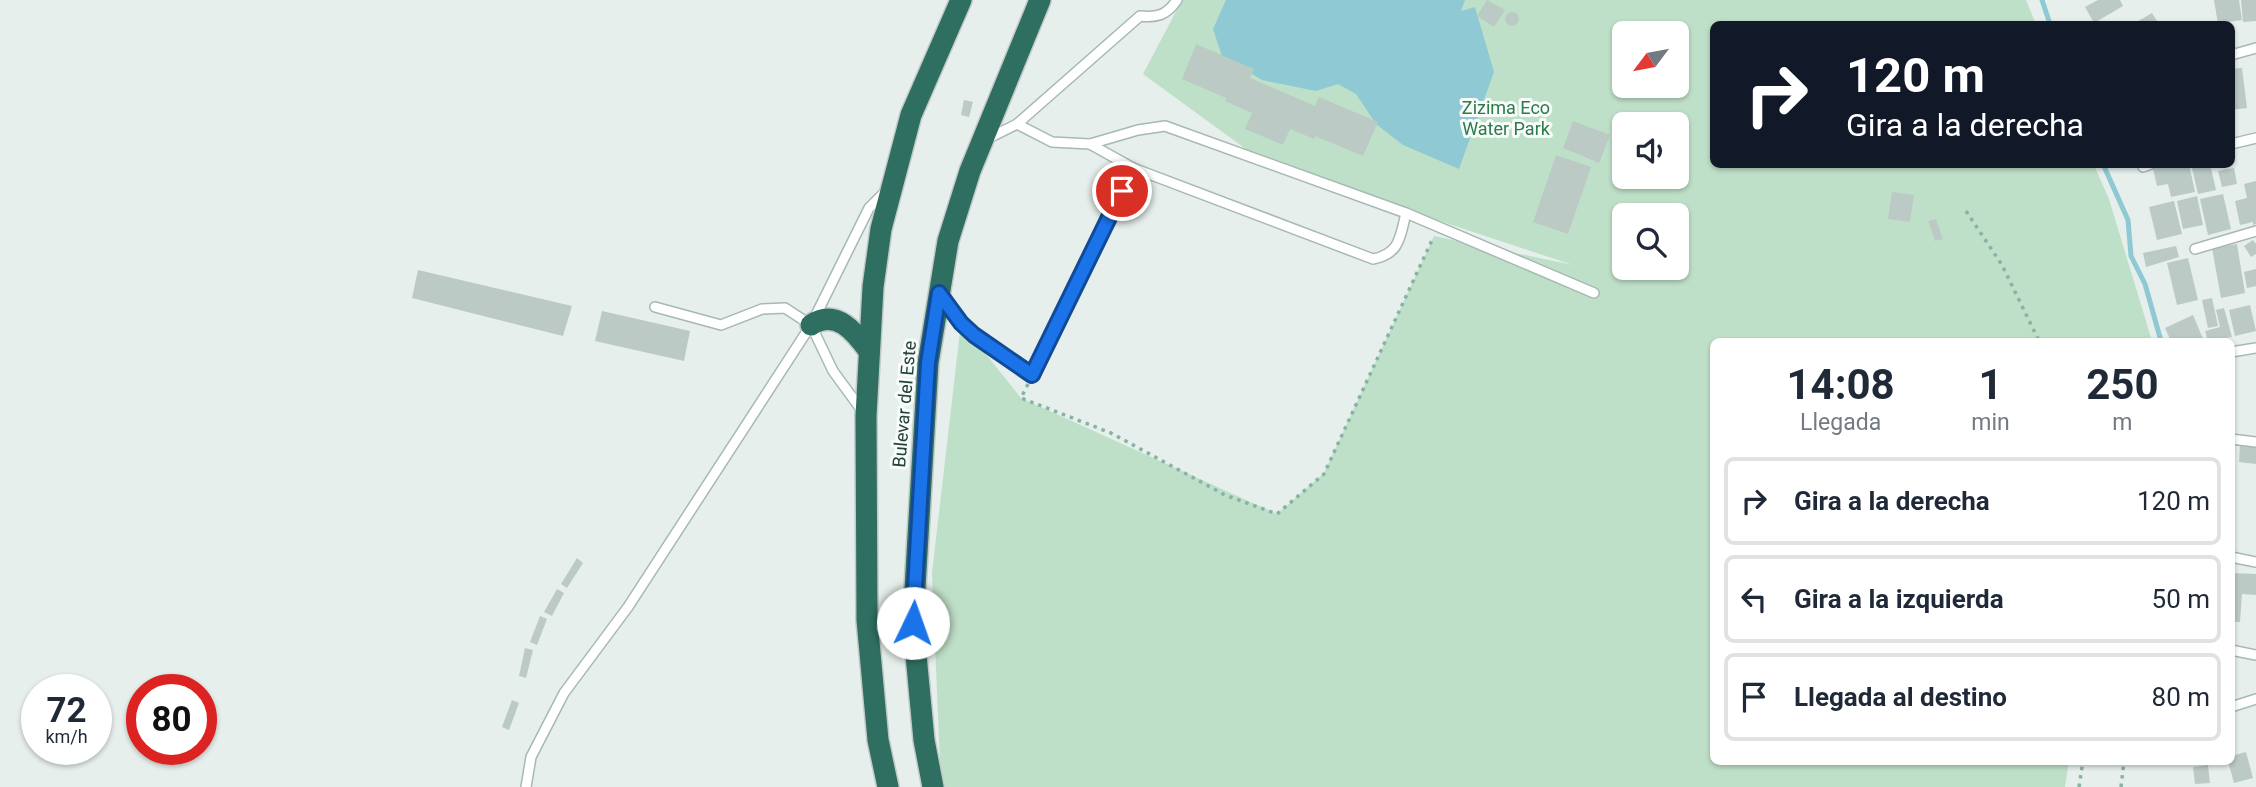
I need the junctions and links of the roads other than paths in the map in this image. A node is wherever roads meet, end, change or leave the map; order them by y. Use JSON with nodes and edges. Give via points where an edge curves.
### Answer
{"nodes":[{"id":1,"x":961,"y":0,"type":"edge"},
{"id":2,"x":1040,"y":0,"type":"edge"},
{"id":3,"x":1177,"y":0,"type":"edge"},
{"id":4,"x":2256,"y":48,"type":"edge"},
{"id":5,"x":2235,"y":54,"type":"edge"},
{"id":6,"x":1017,"y":124,"type":"junction"},
{"id":7,"x":2256,"y":138,"type":"edge"},
{"id":8,"x":981,"y":143,"type":"junction"},
{"id":9,"x":2235,"y":143,"type":"edge"},
{"id":10,"x":1090,"y":144,"type":"junction"},
{"id":11,"x":1133,"y":168,"type":"junction"},
{"id":12,"x":892,"y":186,"type":"junction"},
{"id":13,"x":1406,"y":213,"type":"junction"},
{"id":14,"x":2256,"y":231,"type":"edge"},
{"id":15,"x":2195,"y":249,"type":"dead end"},
{"id":16,"x":939,"y":293,"type":"junction"},
{"id":17,"x":1594,"y":293,"type":"dead end"},
{"id":18,"x":655,"y":307,"type":"dead end"},
{"id":19,"x":811,"y":325,"type":"junction"},
{"id":20,"x":2256,"y":348,"type":"edge"},
{"id":21,"x":869,"y":351,"type":"junction"},
{"id":22,"x":2235,"y":351,"type":"edge"},
{"id":23,"x":866,"y":416,"type":"junction"},
{"id":24,"x":2235,"y":439,"type":"edge"},
{"id":25,"x":2256,"y":442,"type":"edge"},
{"id":26,"x":2235,"y":558,"type":"edge"},
{"id":27,"x":2256,"y":562,"type":"edge"},
{"id":28,"x":2235,"y":651,"type":"edge"},
{"id":29,"x":2256,"y":655,"type":"edge"},
{"id":30,"x":2256,"y":699,"type":"edge"},
{"id":31,"x":2235,"y":706,"type":"edge"},
{"id":32,"x":526,"y":787,"type":"edge"},
{"id":33,"x":888,"y":787,"type":"edge"},
{"id":34,"x":933,"y":787,"type":"edge"}],
"edges":[{"from":1,"to":12,"type":"highway","name":"Bulevar del Este","via":[[911,115]]},
{"from":2,"to":8,"type":"highway","name":"Bulevar del Este"},
{"from":3,"to":6,"type":"lane","via":[[1156,18],[1140,16]]},
{"from":4,"to":5,"type":"lane"},
{"from":6,"to":8,"type":"lane"},
{"from":6,"to":10,"type":"lane","via":[[1052,142]]},
{"from":7,"to":9,"type":"lane"},
{"from":8,"to":16,"type":"highway","name":"Bulevar del Este","via":[[948,241]]},
{"from":10,"to":11,"type":"lane"},
{"from":10,"to":13,"type":"lane","via":[[1165,126]]},
{"from":11,"to":13,"type":"lane","via":[[1373,259],[1397,247]]},
{"from":11,"to":16,"type":"lane","via":[[1032,375],[974,335]]},
{"from":12,"to":19,"type":"lane","via":[[869,208]]},
{"from":12,"to":21,"type":"highway","name":"Bulevar del Este","via":[[873,286]]},
{"from":13,"to":17,"type":"lane"},
{"from":14,"to":15,"type":"lane"},
{"from":16,"to":34,"type":"highway","name":"Bulevar del Este","via":[[928,363],[913,623]]},
{"from":18,"to":19,"type":"lane","via":[[722,324],[762,309],[785,309]]},
{"from":19,"to":21,"type":"highway","via":[[827,318],[848,325]]},
{"from":19,"to":23,"type":"lane","via":[[833,371]]},
{"from":19,"to":32,"type":"lane","via":[[628,607],[564,693],[531,757]]},
{"from":20,"to":22,"type":"lane"},
{"from":21,"to":23,"type":"highway","name":"Bulevar del Este"},
{"from":23,"to":33,"type":"highway","name":"Bulevar del Este","via":[[867,620],[878,740]]},
{"from":24,"to":25,"type":"lane"},
{"from":26,"to":27,"type":"lane"},
{"from":28,"to":29,"type":"lane"},
{"from":30,"to":31,"type":"lane"}]}
